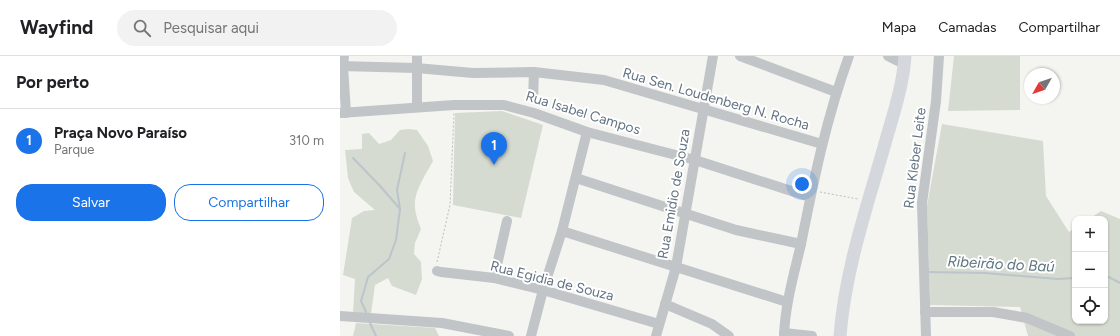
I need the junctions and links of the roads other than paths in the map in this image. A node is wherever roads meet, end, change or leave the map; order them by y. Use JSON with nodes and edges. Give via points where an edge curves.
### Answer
{"nodes":[{"id":1,"x":417,"y":56,"type":"edge"},
{"id":2,"x":713,"y":56,"type":"edge"},
{"id":3,"x":740,"y":56,"type":"edge"},
{"id":4,"x":849,"y":56,"type":"edge"},
{"id":5,"x":888,"y":56,"type":"edge"},
{"id":6,"x":939,"y":56,"type":"edge"},
{"id":7,"x":904,"y":60,"type":"edge"},
{"id":8,"x":342,"y":62,"type":"edge"},
{"id":9,"x":416,"y":68,"type":"junction"},
{"id":10,"x":534,"y":72,"type":"junction"},
{"id":11,"x":836,"y":92,"type":"junction"},
{"id":12,"x":533,"y":99,"type":"dead end"},
{"id":13,"x":417,"y":107,"type":"junction"},
{"id":14,"x":703,"y":109,"type":"junction"},
{"id":15,"x":343,"y":113,"type":"edge"},
{"id":16,"x":587,"y":132,"type":"junction"},
{"id":17,"x":822,"y":144,"type":"junction"},
{"id":18,"x":695,"y":160,"type":"junction"},
{"id":19,"x":576,"y":178,"type":"junction"},
{"id":20,"x":810,"y":194,"type":"junction"},
{"id":21,"x":686,"y":214,"type":"junction"},
{"id":22,"x":507,"y":220,"type":"dead end"},
{"id":23,"x":562,"y":231,"type":"junction"},
{"id":24,"x":801,"y":244,"type":"junction"},
{"id":25,"x":676,"y":267,"type":"junction"},
{"id":26,"x":438,"y":270,"type":"road end"},
{"id":27,"x":494,"y":278,"type":"junction"},
{"id":28,"x":543,"y":290,"type":"junction"},
{"id":29,"x":787,"y":302,"type":"junction"},
{"id":30,"x":665,"y":304,"type":"junction"},
{"id":31,"x":925,"y":312,"type":"junction"},
{"id":32,"x":340,"y":316,"type":"edge"},
{"id":33,"x":659,"y":324,"type":"junction"},
{"id":34,"x":784,"y":334,"type":"edge"},
{"id":35,"x":510,"y":336,"type":"edge"},
{"id":36,"x":531,"y":336,"type":"edge"},
{"id":37,"x":656,"y":336,"type":"edge"},
{"id":38,"x":729,"y":336,"type":"edge"},
{"id":39,"x":812,"y":336,"type":"edge"},
{"id":40,"x":840,"y":336,"type":"edge"},
{"id":41,"x":926,"y":336,"type":"edge"},
{"id":42,"x":1070,"y":336,"type":"edge"}],
"edges":[{"from":1,"to":9,"type":"street"},
{"from":2,"to":14,"type":"street","name":"Rua Emidio de Souza"},
{"from":3,"to":11,"type":"street"},
{"from":4,"to":11,"type":"street"},
{"from":5,"to":7,"type":"street"},
{"from":6,"to":31,"type":"street","name":"Rua Kleber Leite","via":[[936,101],[922,203]]},
{"from":7,"to":40,"type":"main road","via":[[897,102],[852,258]]},
{"from":8,"to":9,"type":"street","name":"Rua Sen. Loudenberg N. Rocha"},
{"from":8,"to":15,"type":"street"},
{"from":9,"to":10,"type":"street","name":"Rua Sen. Loudenberg N. Rocha","via":[[473,73]]},
{"from":9,"to":13,"type":"street"},
{"from":10,"to":12,"type":"street"},
{"from":10,"to":14,"type":"street","name":"Rua Sen. Loudenberg N. Rocha","via":[[604,80]]},
{"from":11,"to":17,"type":"street"},
{"from":13,"to":15,"type":"street","name":"Rua Isabel Campos"},
{"from":13,"to":16,"type":"street","name":"Rua Isabel Campos","via":[[504,104],[540,114]]},
{"from":14,"to":17,"type":"street","name":"Rua Sen. Loudenberg N. Rocha"},
{"from":14,"to":18,"type":"street","name":"Rua Emidio de Souza"},
{"from":16,"to":18,"type":"street","name":"Rua Isabel Campos"},
{"from":16,"to":19,"type":"street"},
{"from":17,"to":20,"type":"street"},
{"from":18,"to":20,"type":"street","name":"Rua Isabel Campos"},
{"from":18,"to":21,"type":"street","name":"Rua Emidio de Souza"},
{"from":19,"to":21,"type":"street"},
{"from":19,"to":23,"type":"street"},
{"from":20,"to":24,"type":"street"},
{"from":21,"to":24,"type":"street","via":[[736,230]]},
{"from":21,"to":25,"type":"street","name":"Rua Emidio de Souza"},
{"from":22,"to":27,"type":"street"},
{"from":23,"to":25,"type":"street"},
{"from":23,"to":28,"type":"street"},
{"from":24,"to":29,"type":"street"},
{"from":25,"to":29,"type":"street"},
{"from":25,"to":30,"type":"street","name":"Rua Emidio de Souza"},
{"from":26,"to":27,"type":"street","name":"Rua Egidia de Souza"},
{"from":27,"to":28,"type":"street","name":"Rua Egidia de Souza"},
{"from":28,"to":33,"type":"street","name":"Rua Egidia de Souza"},
{"from":28,"to":36,"type":"street"},
{"from":29,"to":34,"type":"street"},
{"from":30,"to":33,"type":"street","name":"Rua Emidio de Souza"},
{"from":30,"to":38,"type":"street","via":[[712,324]]},
{"from":31,"to":41,"type":"street","name":"Rua Kleber Leite"},
{"from":31,"to":42,"type":"street","via":[[993,312],[1027,318]]},
{"from":32,"to":35,"type":"street","via":[[442,323]]},
{"from":33,"to":37,"type":"street","name":"Rua Emidio de Souza"},
{"from":34,"to":39,"type":"street"}]}
